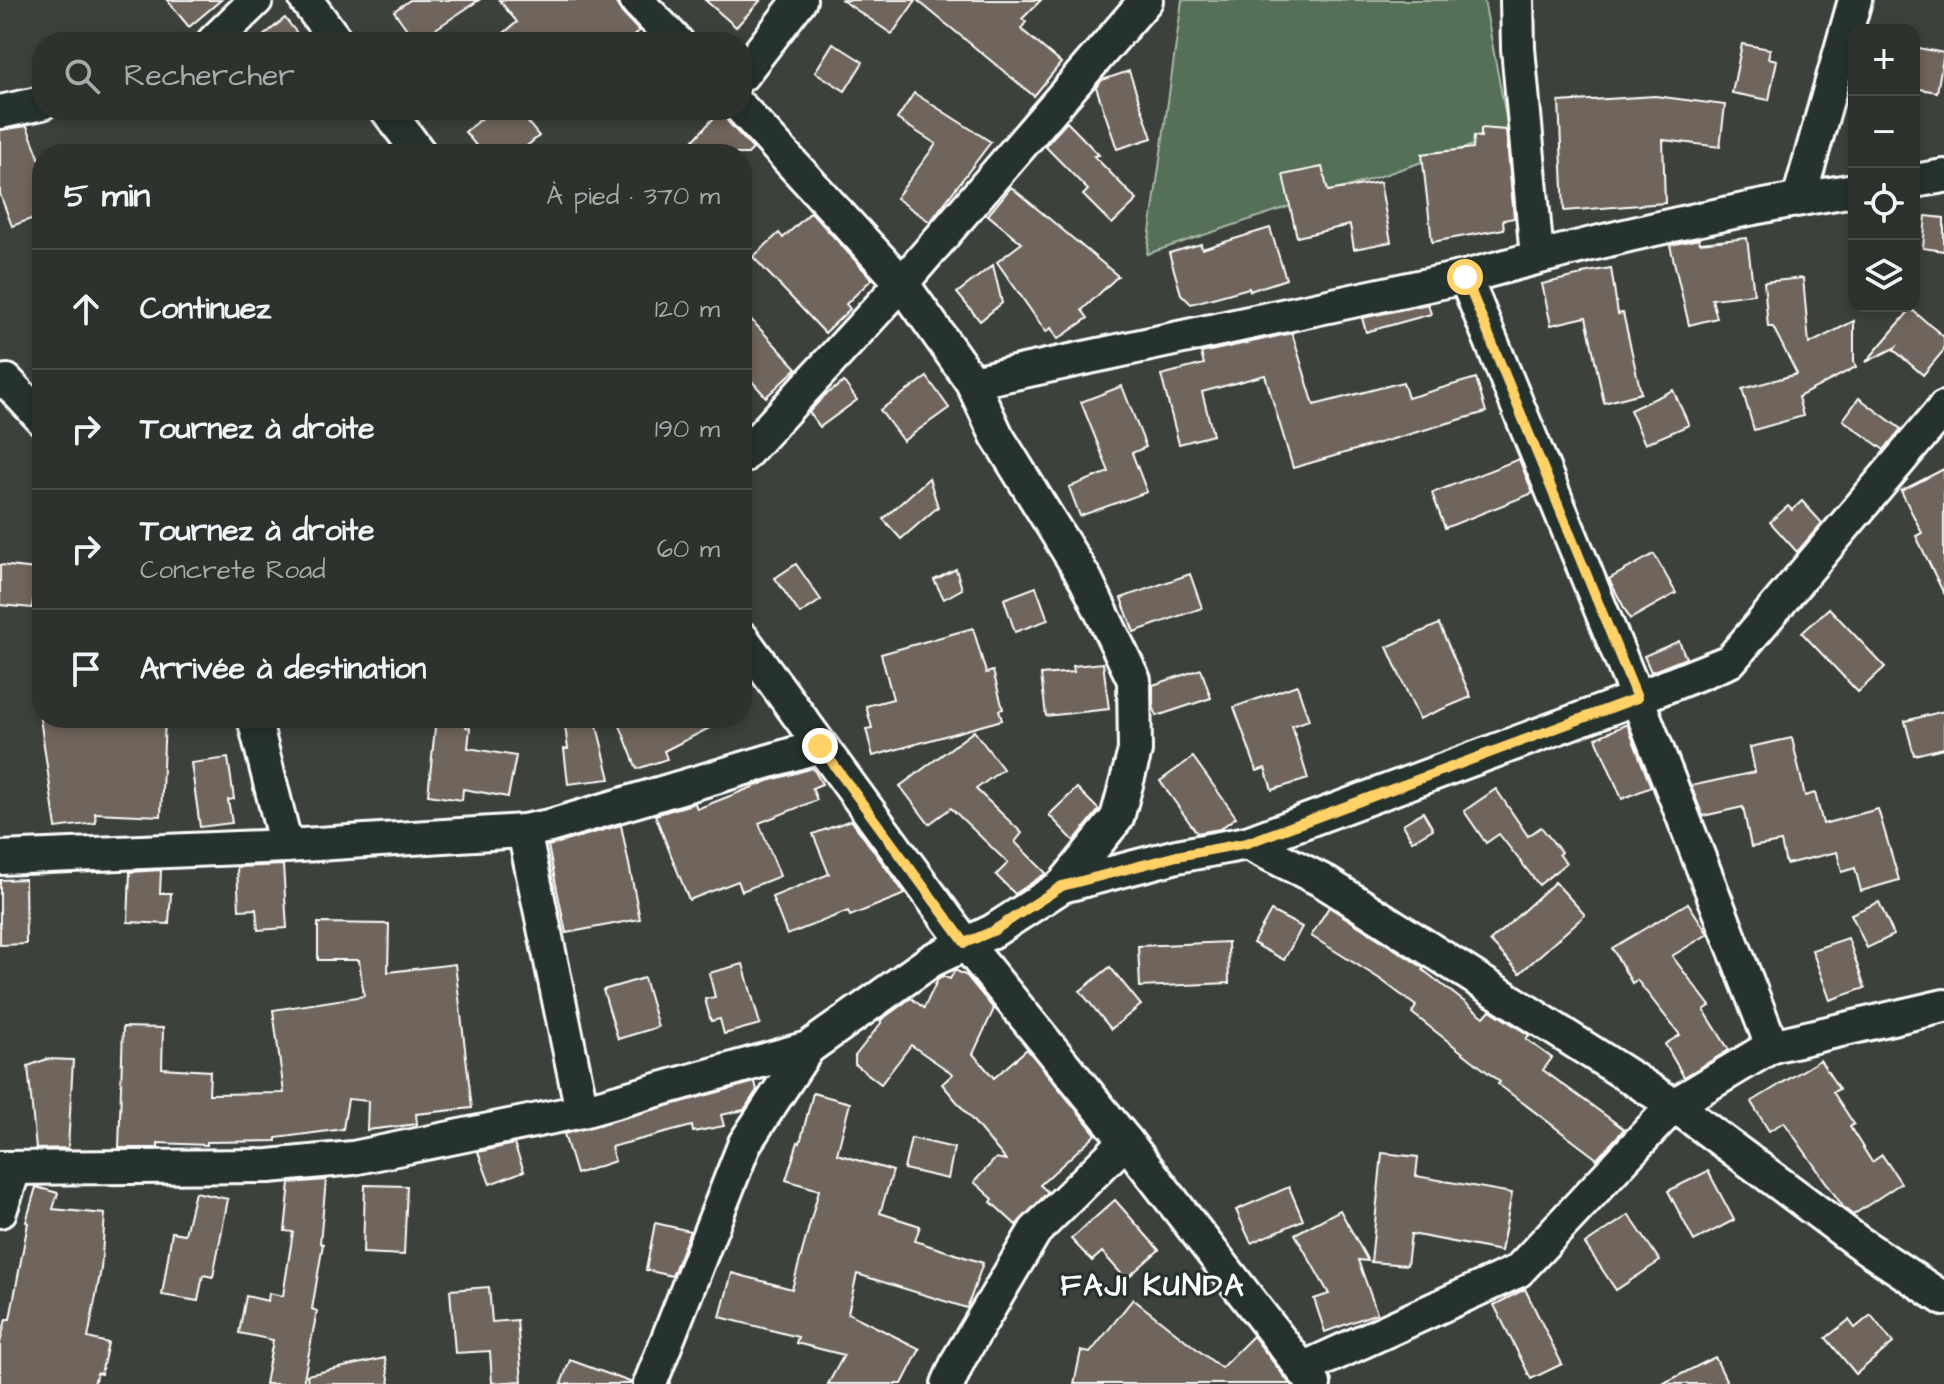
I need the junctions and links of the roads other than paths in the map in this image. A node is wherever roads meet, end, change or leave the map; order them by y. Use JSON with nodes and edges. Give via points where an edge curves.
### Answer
{"nodes":[{"id":1,"x":256,"y":0,"type":"edge"},
{"id":2,"x":306,"y":0,"type":"edge"},
{"id":3,"x":636,"y":0,"type":"edge"},
{"id":4,"x":800,"y":0,"type":"edge"},
{"id":5,"x":1146,"y":0,"type":"edge"},
{"id":6,"x":1517,"y":0,"type":"edge"},
{"id":7,"x":1855,"y":0,"type":"edge"},
{"id":8,"x":223,"y":32,"type":"edge"},
{"id":9,"x":330,"y":32,"type":"edge"},
{"id":10,"x":667,"y":32,"type":"edge"},
{"id":11,"x":752,"y":62,"type":"edge"},
{"id":12,"x":32,"y":105,"type":"edge"},
{"id":13,"x":0,"y":112,"type":"edge"},
{"id":14,"x":394,"y":120,"type":"edge"},
{"id":15,"x":752,"y":120,"type":"edge"},
{"id":16,"x":412,"y":144,"type":"edge"},
{"id":17,"x":1944,"y":176,"type":"edge"},
{"id":18,"x":1920,"y":180,"type":"edge"},
{"id":19,"x":1848,"y":191,"type":"edge"},
{"id":20,"x":1799,"y":199,"type":"junction"},
{"id":21,"x":1537,"y":257,"type":"junction"},
{"id":22,"x":1465,"y":277,"type":"junction"},
{"id":23,"x":902,"y":283,"type":"junction"},
{"id":24,"x":2,"y":377,"type":"edge"},
{"id":25,"x":972,"y":382,"type":"junction"},
{"id":26,"x":32,"y":408,"type":"edge"},
{"id":27,"x":1944,"y":408,"type":"edge"},
{"id":28,"x":752,"y":446,"type":"edge"},
{"id":29,"x":752,"y":652,"type":"edge"},
{"id":30,"x":1637,"y":698,"type":"junction"},
{"id":31,"x":256,"y":728,"type":"edge"},
{"id":32,"x":820,"y":746,"type":"junction"},
{"id":33,"x":524,"y":831,"type":"junction"},
{"id":34,"x":1247,"y":843,"type":"junction"},
{"id":35,"x":286,"y":846,"type":"junction"},
{"id":36,"x":0,"y":858,"type":"edge"},
{"id":37,"x":1062,"y":886,"type":"junction"},
{"id":38,"x":965,"y":943,"type":"junction"},
{"id":39,"x":1944,"y":1006,"type":"edge"},
{"id":40,"x":1772,"y":1046,"type":"junction"},
{"id":41,"x":808,"y":1048,"type":"junction"},
{"id":42,"x":1674,"y":1105,"type":"junction"},
{"id":43,"x":582,"y":1111,"type":"junction"},
{"id":44,"x":1126,"y":1141,"type":"junction"},
{"id":45,"x":7,"y":1169,"type":"edge"},
{"id":46,"x":0,"y":1211,"type":"edge"},
{"id":47,"x":1944,"y":1299,"type":"edge"},
{"id":48,"x":1308,"y":1377,"type":"edge"},
{"id":49,"x":650,"y":1384,"type":"edge"},
{"id":50,"x":948,"y":1384,"type":"edge"}],
"edges":[{"from":1,"to":8,"type":"street"},
{"from":2,"to":9,"type":"street"},
{"from":3,"to":10,"type":"street"},
{"from":4,"to":11,"type":"street"},
{"from":5,"to":23,"type":"street"},
{"from":6,"to":21,"type":"street"},
{"from":7,"to":20,"type":"street"},
{"from":12,"to":13,"type":"street"},
{"from":14,"to":16,"type":"street"},
{"from":15,"to":23,"type":"street"},
{"from":17,"to":18,"type":"street"},
{"from":19,"to":20,"type":"street"},
{"from":20,"to":21,"type":"street"},
{"from":21,"to":22,"type":"street"},
{"from":22,"to":25,"type":"street"},
{"from":22,"to":30,"type":"street"},
{"from":23,"to":25,"type":"street"},
{"from":23,"to":28,"type":"street"},
{"from":24,"to":26,"type":"street"},
{"from":25,"to":37,"type":"street","via":[[997,436],[1086,580],[1134,680],[1135,751],[1117,818]]},
{"from":27,"to":30,"type":"street","via":[[1730,661]]},
{"from":29,"to":32,"type":"street"},
{"from":30,"to":34,"type":"street"},
{"from":30,"to":40,"type":"street"},
{"from":31,"to":35,"type":"street"},
{"from":32,"to":33,"type":"street"},
{"from":32,"to":38,"type":"street"},
{"from":33,"to":35,"type":"street"},
{"from":33,"to":43,"type":"street"},
{"from":34,"to":37,"type":"street"},
{"from":34,"to":42,"type":"street","via":[[1323,881]]},
{"from":35,"to":36,"type":"street"},
{"from":37,"to":38,"type":"street"},
{"from":38,"to":41,"type":"street","via":[[932,960]]},
{"from":38,"to":44,"type":"street"},
{"from":39,"to":40,"type":"street"},
{"from":40,"to":42,"type":"street"},
{"from":41,"to":43,"type":"street"},
{"from":41,"to":49,"type":"street","via":[[745,1143]]},
{"from":42,"to":47,"type":"street"},
{"from":42,"to":48,"type":"street","via":[[1518,1271]]},
{"from":43,"to":45,"type":"street","via":[[353,1158],[269,1166]]},
{"from":44,"to":48,"type":"street"},
{"from":44,"to":50,"type":"street","via":[[1035,1231]]},
{"from":45,"to":46,"type":"street"}]}
